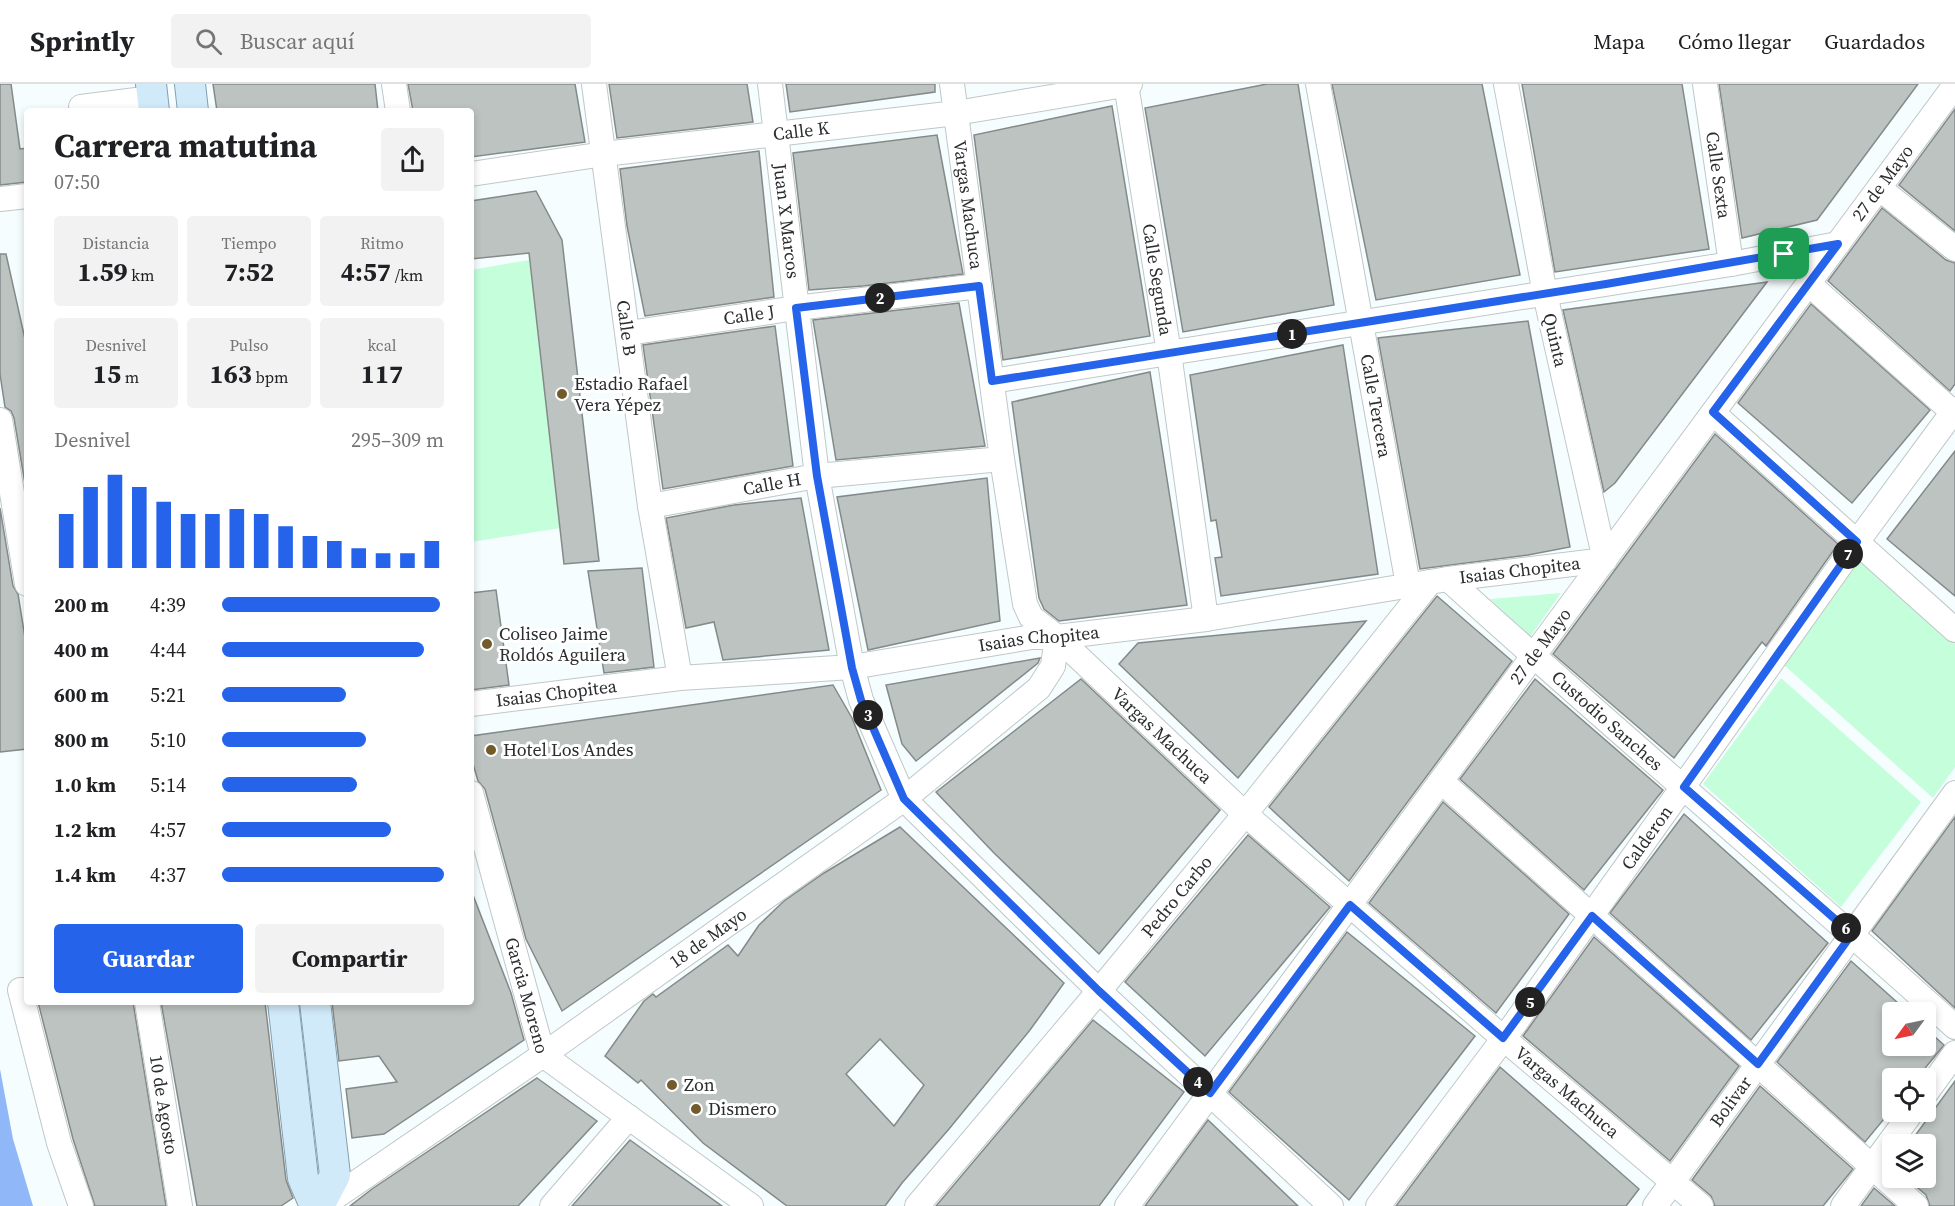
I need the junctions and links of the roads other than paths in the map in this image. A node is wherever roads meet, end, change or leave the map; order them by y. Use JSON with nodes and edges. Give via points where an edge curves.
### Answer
{"nodes":[{"id":1,"x":189,"y":84,"type":"edge"},
{"id":2,"x":394,"y":84,"type":"edge"},
{"id":3,"x":594,"y":84,"type":"edge"},
{"id":4,"x":770,"y":84,"type":"edge"},
{"id":5,"x":952,"y":84,"type":"edge"},
{"id":6,"x":1127,"y":84,"type":"edge"},
{"id":7,"x":1318,"y":84,"type":"edge"},
{"id":8,"x":1506,"y":84,"type":"edge"},
{"id":9,"x":1705,"y":84,"type":"edge"},
{"id":10,"x":1954,"y":91,"type":"edge"},
{"id":11,"x":152,"y":98,"type":"edge"},
{"id":12,"x":87,"y":108,"type":"edge"},
{"id":13,"x":193,"y":108,"type":"edge"},
{"id":14,"x":398,"y":108,"type":"edge"},
{"id":15,"x":956,"y":113,"type":"junction"},
{"id":16,"x":776,"y":133,"type":"junction"},
{"id":17,"x":604,"y":154,"type":"junction"},
{"id":18,"x":474,"y":174,"type":"edge"},
{"id":19,"x":1880,"y":188,"type":"junction"},
{"id":20,"x":24,"y":196,"type":"edge"},
{"id":21,"x":0,"y":199,"type":"edge"},
{"id":22,"x":1838,"y":244,"type":"junction"},
{"id":23,"x":1955,"y":249,"type":"edge"},
{"id":24,"x":1731,"y":264,"type":"junction"},
{"id":25,"x":1809,"y":284,"type":"junction"},
{"id":26,"x":979,"y":286,"type":"junction"},
{"id":27,"x":1545,"y":294,"type":"junction"},
{"id":28,"x":796,"y":308,"type":"junction"},
{"id":29,"x":1361,"y":323,"type":"junction"},
{"id":30,"x":628,"y":335,"type":"junction"},
{"id":31,"x":1169,"y":353,"type":"junction"},
{"id":32,"x":992,"y":381,"type":"junction"},
{"id":33,"x":1713,"y":412,"type":"junction"},
{"id":34,"x":1954,"y":412,"type":"edge"},
{"id":35,"x":0,"y":420,"type":"edge"},
{"id":36,"x":1002,"y":459,"type":"junction"},
{"id":37,"x":817,"y":476,"type":"junction"},
{"id":38,"x":12,"y":478,"type":"edge"},
{"id":39,"x":650,"y":506,"type":"junction"},
{"id":40,"x":1857,"y":542,"type":"junction"},
{"id":41,"x":1605,"y":560,"type":"junction"},
{"id":42,"x":24,"y":563,"type":"edge"},
{"id":43,"x":1429,"y":582,"type":"junction"},
{"id":44,"x":1206,"y":619,"type":"junction"},
{"id":45,"x":1955,"y":630,"type":"edge"},
{"id":46,"x":1057,"y":637,"type":"junction"},
{"id":47,"x":1533,"y":656,"type":"junction"},
{"id":48,"x":852,"y":668,"type":"junction"},
{"id":49,"x":680,"y":678,"type":"junction"},
{"id":50,"x":474,"y":704,"type":"edge"},
{"id":51,"x":1441,"y":781,"type":"junction"},
{"id":52,"x":1684,"y":787,"type":"junction"},
{"id":53,"x":1955,"y":793,"type":"edge"},
{"id":54,"x":904,"y":799,"type":"junction"},
{"id":55,"x":474,"y":804,"type":"edge"},
{"id":56,"x":1245,"y":814,"type":"junction"},
{"id":57,"x":1350,"y":905,"type":"junction"},
{"id":58,"x":1592,"y":916,"type":"junction"},
{"id":59,"x":1852,"y":934,"type":"junction"},
{"id":60,"x":1099,"y":991,"type":"junction"},
{"id":61,"x":27,"y":1005,"type":"edge"},
{"id":62,"x":147,"y":1005,"type":"edge"},
{"id":63,"x":283,"y":1005,"type":"edge"},
{"id":64,"x":315,"y":1005,"type":"edge"},
{"id":65,"x":1955,"y":1027,"type":"edge"},
{"id":66,"x":1503,"y":1038,"type":"junction"},
{"id":67,"x":1955,"y":1053,"type":"edge"},
{"id":68,"x":543,"y":1055,"type":"junction"},
{"id":69,"x":1758,"y":1064,"type":"junction"},
{"id":70,"x":1936,"y":1079,"type":"edge"},
{"id":71,"x":1210,"y":1093,"type":"junction"},
{"id":72,"x":629,"y":1117,"type":"junction"},
{"id":73,"x":1905,"y":1122,"type":"edge"},
{"id":74,"x":1872,"y":1166,"type":"junction"},
{"id":75,"x":1673,"y":1181,"type":"junction"},
{"id":76,"x":81,"y":1206,"type":"edge"},
{"id":77,"x":180,"y":1206,"type":"edge"},
{"id":78,"x":319,"y":1206,"type":"edge"},
{"id":79,"x":552,"y":1206,"type":"edge"},
{"id":80,"x":751,"y":1206,"type":"edge"},
{"id":81,"x":917,"y":1206,"type":"edge"},
{"id":82,"x":1126,"y":1206,"type":"edge"},
{"id":83,"x":1331,"y":1206,"type":"edge"},
{"id":84,"x":1378,"y":1206,"type":"edge"},
{"id":85,"x":1654,"y":1206,"type":"edge"},
{"id":86,"x":1701,"y":1206,"type":"edge"},
{"id":87,"x":1843,"y":1206,"type":"edge"},
{"id":88,"x":1916,"y":1206,"type":"edge"}],
"edges":[{"from":1,"to":13,"type":"main road"},
{"from":2,"to":14,"type":"street"},
{"from":3,"to":17,"type":"street","name":"Calle B"},
{"from":4,"to":16,"type":"street","name":"Juan X Marcos"},
{"from":5,"to":15,"type":"street","name":"Vargas Machuca"},
{"from":6,"to":15,"type":"street","name":"Calle K"},
{"from":6,"to":31,"type":"street","name":"Calle Segunda"},
{"from":7,"to":29,"type":"street","name":"Calle Tercera"},
{"from":8,"to":27,"type":"street","name":"Quinta"},
{"from":9,"to":24,"type":"street","name":"Calle Sexta"},
{"from":10,"to":19,"type":"street","name":"27 de Mayo"},
{"from":11,"to":12,"type":"street"},
{"from":15,"to":16,"type":"street","name":"Calle K"},
{"from":15,"to":26,"type":"street","name":"Vargas Machuca"},
{"from":16,"to":17,"type":"street","name":"Calle K"},
{"from":16,"to":28,"type":"street","name":"Juan X Marcos"},
{"from":17,"to":18,"type":"street","name":"Calle K"},
{"from":17,"to":30,"type":"street","name":"Calle B"},
{"from":19,"to":22,"type":"street","name":"27 de Mayo"},
{"from":19,"to":23,"type":"street"},
{"from":20,"to":21,"type":"street"},
{"from":22,"to":24,"type":"street"},
{"from":22,"to":25,"type":"street","name":"27 de Mayo"},
{"from":24,"to":27,"type":"street"},
{"from":25,"to":33,"type":"street","name":"27 de Mayo"},
{"from":25,"to":34,"type":"street"},
{"from":26,"to":28,"type":"street","name":"Calle J"},
{"from":26,"to":32,"type":"street","name":"Vargas Machuca"},
{"from":27,"to":29,"type":"street"},
{"from":27,"to":41,"type":"street","name":"Quinta"},
{"from":28,"to":30,"type":"street","name":"Calle J"},
{"from":28,"to":37,"type":"street","name":"Juan X Marcos"},
{"from":29,"to":31,"type":"street"},
{"from":29,"to":43,"type":"street","name":"Calle Tercera"},
{"from":30,"to":39,"type":"street","name":"Calle B"},
{"from":31,"to":32,"type":"street"},
{"from":31,"to":44,"type":"street","name":"Calle Segunda"},
{"from":32,"to":36,"type":"street","name":"Vargas Machuca"},
{"from":33,"to":40,"type":"street"},
{"from":33,"to":41,"type":"street","name":"27 de Mayo"},
{"from":34,"to":40,"type":"street","name":"Calderon"},
{"from":35,"to":38,"type":"street"},
{"from":36,"to":37,"type":"street","name":"Calle H"},
{"from":36,"to":46,"type":"street","name":"Vargas Machuca","via":[[1025,604],[1031,617]]},
{"from":37,"to":39,"type":"street","name":"Calle H"},
{"from":37,"to":48,"type":"street","name":"Juan X Marcos"},
{"from":38,"to":42,"type":"street"},
{"from":39,"to":49,"type":"street","name":"Calle B"},
{"from":40,"to":45,"type":"street"},
{"from":40,"to":52,"type":"street","name":"Calderon"},
{"from":41,"to":43,"type":"street","name":"Isaias Chopitea"},
{"from":41,"to":47,"type":"street","name":"27 de Mayo"},
{"from":43,"to":44,"type":"street","name":"Isaias Chopitea"},
{"from":43,"to":47,"type":"street","name":"Custodio Sanches"},
{"from":43,"to":56,"type":"street","name":"Pedro Carbo"},
{"from":44,"to":46,"type":"street","name":"Isaias Chopitea"},
{"from":46,"to":48,"type":"street","name":"Isaias Chopitea","via":[[1032,637]]},
{"from":46,"to":54,"type":"street","name":"18 de Mayo","via":[[1053,666],[1039,688]]},
{"from":46,"to":56,"type":"street","name":"Vargas Machuca"},
{"from":47,"to":51,"type":"street","name":"27 de Mayo"},
{"from":47,"to":52,"type":"street","name":"Custodio Sanches"},
{"from":48,"to":49,"type":"street","name":"Isaias Chopitea"},
{"from":48,"to":54,"type":"street","name":"Juan X Marcos","via":[[861,700]]},
{"from":49,"to":50,"type":"street","name":"Isaias Chopitea"},
{"from":51,"to":57,"type":"street","name":"27 de Mayo"},
{"from":51,"to":58,"type":"street"},
{"from":52,"to":58,"type":"street","name":"Calderon"},
{"from":52,"to":59,"type":"street","name":"Custodio Sanches"},
{"from":53,"to":59,"type":"street","name":"Bolivar"},
{"from":54,"to":60,"type":"street","name":"Juan X Marcos"},
{"from":54,"to":68,"type":"street","name":"18 de Mayo"},
{"from":55,"to":68,"type":"street","name":"Garcia Moreno"},
{"from":56,"to":57,"type":"street","name":"Vargas Machuca"},
{"from":56,"to":60,"type":"street","name":"Pedro Carbo"},
{"from":57,"to":66,"type":"street","name":"Vargas Machuca"},
{"from":57,"to":71,"type":"street","name":"27 de Mayo"},
{"from":58,"to":66,"type":"street","name":"Calderon"},
{"from":58,"to":69,"type":"street"},
{"from":59,"to":65,"type":"street","name":"Custodio Sanches"},
{"from":59,"to":69,"type":"street","name":"Bolivar"},
{"from":60,"to":71,"type":"street","name":"Juan X Marcos"},
{"from":60,"to":81,"type":"street","name":"Pedro Carbo"},
{"from":61,"to":76,"type":"street","via":[[59,1143]]},
{"from":62,"to":77,"type":"street","name":"10 de Agosto"},
{"from":63,"to":78,"type":"main road","via":[[303,1178]]},
{"from":64,"to":78,"type":"main road","via":[[335,1175]]},
{"from":66,"to":75,"type":"street","name":"Vargas Machuca"},
{"from":66,"to":84,"type":"street","name":"Calderon"},
{"from":67,"to":70,"type":"street"},
{"from":68,"to":72,"type":"street","name":"Garcia Moreno"},
{"from":68,"to":78,"type":"street","name":"18 de Mayo"},
{"from":69,"to":74,"type":"street"},
{"from":69,"to":75,"type":"street","name":"Bolivar"},
{"from":71,"to":82,"type":"street","name":"27 de Mayo"},
{"from":71,"to":83,"type":"street","name":"Juan X Marcos"},
{"from":72,"to":79,"type":"street"},
{"from":72,"to":80,"type":"street","name":"Garcia Moreno"},
{"from":73,"to":74,"type":"street"},
{"from":74,"to":87,"type":"street"},
{"from":74,"to":88,"type":"street"},
{"from":75,"to":85,"type":"street","name":"Bolivar"},
{"from":75,"to":86,"type":"street","name":"Vargas Machuca"}]}
